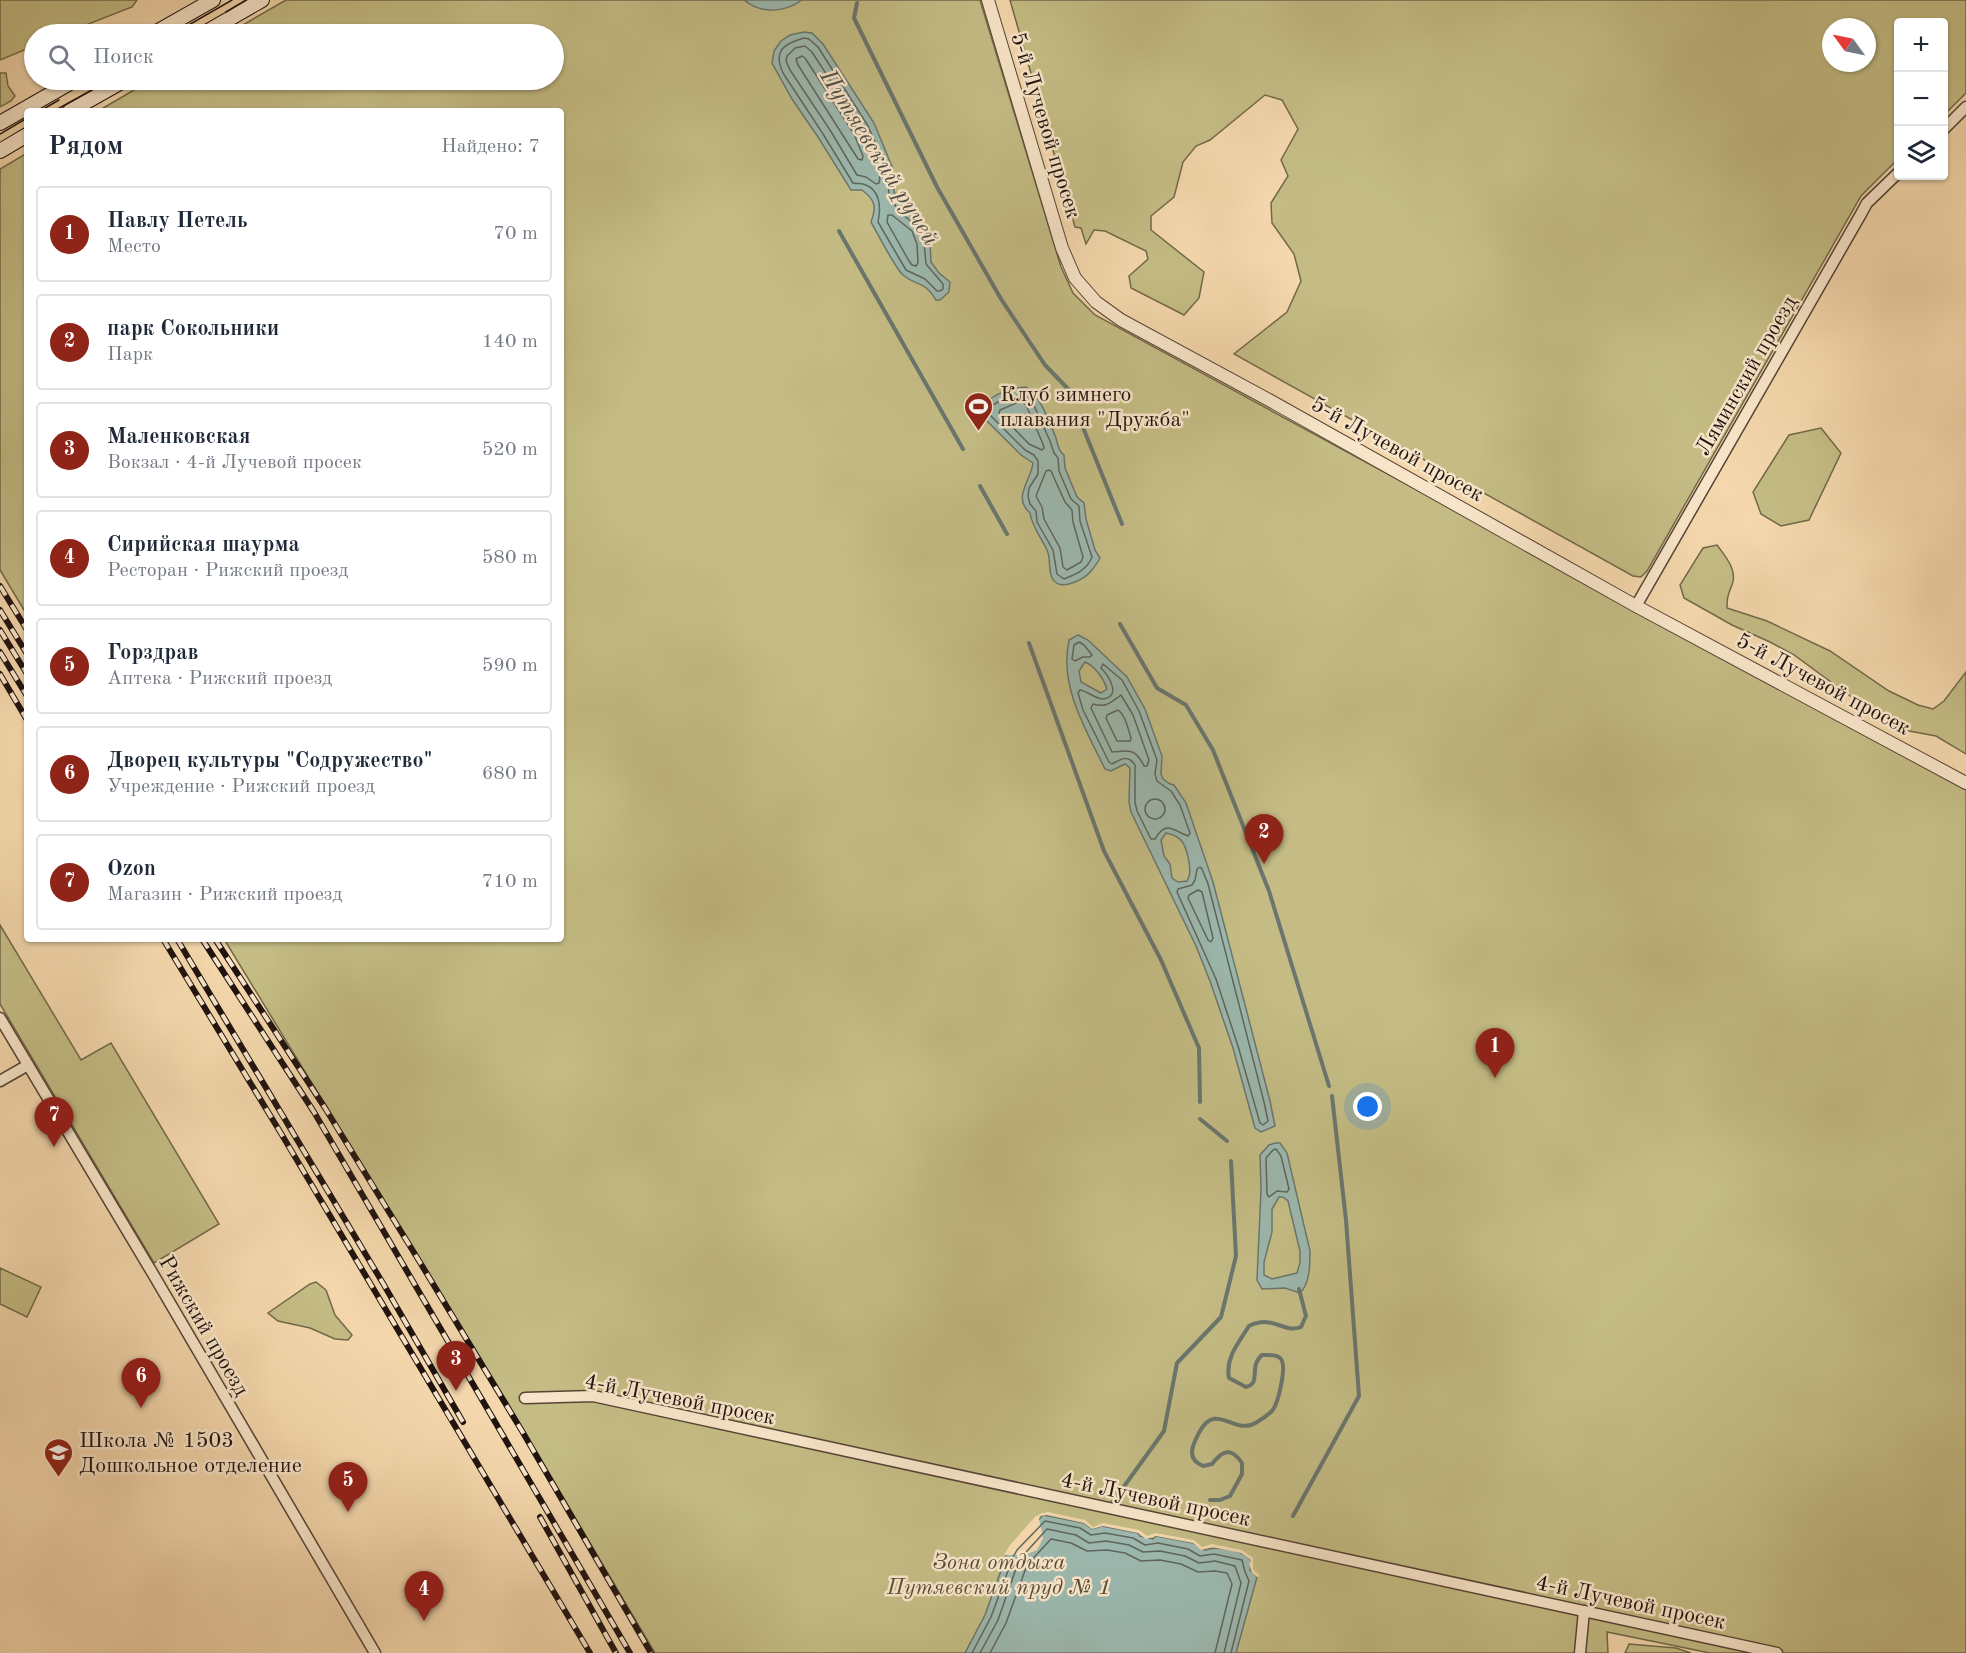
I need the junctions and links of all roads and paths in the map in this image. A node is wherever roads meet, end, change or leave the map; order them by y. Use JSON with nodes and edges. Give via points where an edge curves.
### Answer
{"nodes":[{"id":1,"x":262,"y":0,"type":"edge"},
{"id":2,"x":988,"y":0,"type":"edge"},
{"id":3,"x":207,"y":3,"type":"edge"},
{"id":4,"x":170,"y":24,"type":"edge"},
{"id":5,"x":208,"y":24,"type":"edge"},
{"id":6,"x":221,"y":24,"type":"edge"},
{"id":7,"x":62,"y":90,"type":"edge"},
{"id":8,"x":107,"y":90,"type":"edge"},
{"id":9,"x":40,"y":106,"type":"edge"},
{"id":10,"x":1966,"y":107,"type":"edge"},
{"id":11,"x":75,"y":108,"type":"edge"},
{"id":12,"x":24,"y":113,"type":"edge"},
{"id":13,"x":0,"y":123,"type":"edge"},
{"id":14,"x":1947,"y":126,"type":"edge"},
{"id":15,"x":24,"y":137,"type":"edge"},
{"id":16,"x":0,"y":151,"type":"edge"},
{"id":17,"x":1894,"y":177,"type":"edge"},
{"id":18,"x":1636,"y":606,"type":"junction"},
{"id":19,"x":1966,"y":783,"type":"edge"},
{"id":20,"x":0,"y":1018,"type":"edge"},
{"id":21,"x":28,"y":1065,"type":"junction"},
{"id":22,"x":0,"y":1081,"type":"edge"},
{"id":23,"x":525,"y":1398,"type":"dead end"},
{"id":24,"x":1584,"y":1611,"type":"junction"},
{"id":25,"x":375,"y":1653,"type":"edge"},
{"id":26,"x":1581,"y":1653,"type":"edge"},
{"id":27,"x":1777,"y":1653,"type":"edge"}],
"edges":[{"from":1,"to":6,"type":"main road"},
{"from":2,"to":18,"type":"street","name":"5-й Лучевой просек","via":[[1062,248],[1075,278],[1096,302],[1121,320]]},
{"from":3,"to":4,"type":"main road"},
{"from":3,"to":5,"type":"main road"},
{"from":7,"to":9,"type":"main road"},
{"from":8,"to":11,"type":"main road"},
{"from":10,"to":14,"type":"street"},
{"from":12,"to":13,"type":"main road"},
{"from":15,"to":16,"type":"main road"},
{"from":17,"to":18,"type":"street","name":"Ляминский проезд","via":[[1861,214]]},
{"from":18,"to":19,"type":"street","name":"5-й Лучевой просек"},
{"from":20,"to":21,"type":"street","name":"Рижский проезд"},
{"from":21,"to":22,"type":"street"},
{"from":21,"to":25,"type":"street","name":"Рижский проезд"},
{"from":23,"to":24,"type":"street","name":"4-й Лучевой просек","via":[[593,1396]]},
{"from":24,"to":26,"type":"street"},
{"from":24,"to":27,"type":"street","name":"4-й Лучевой просек"}]}
